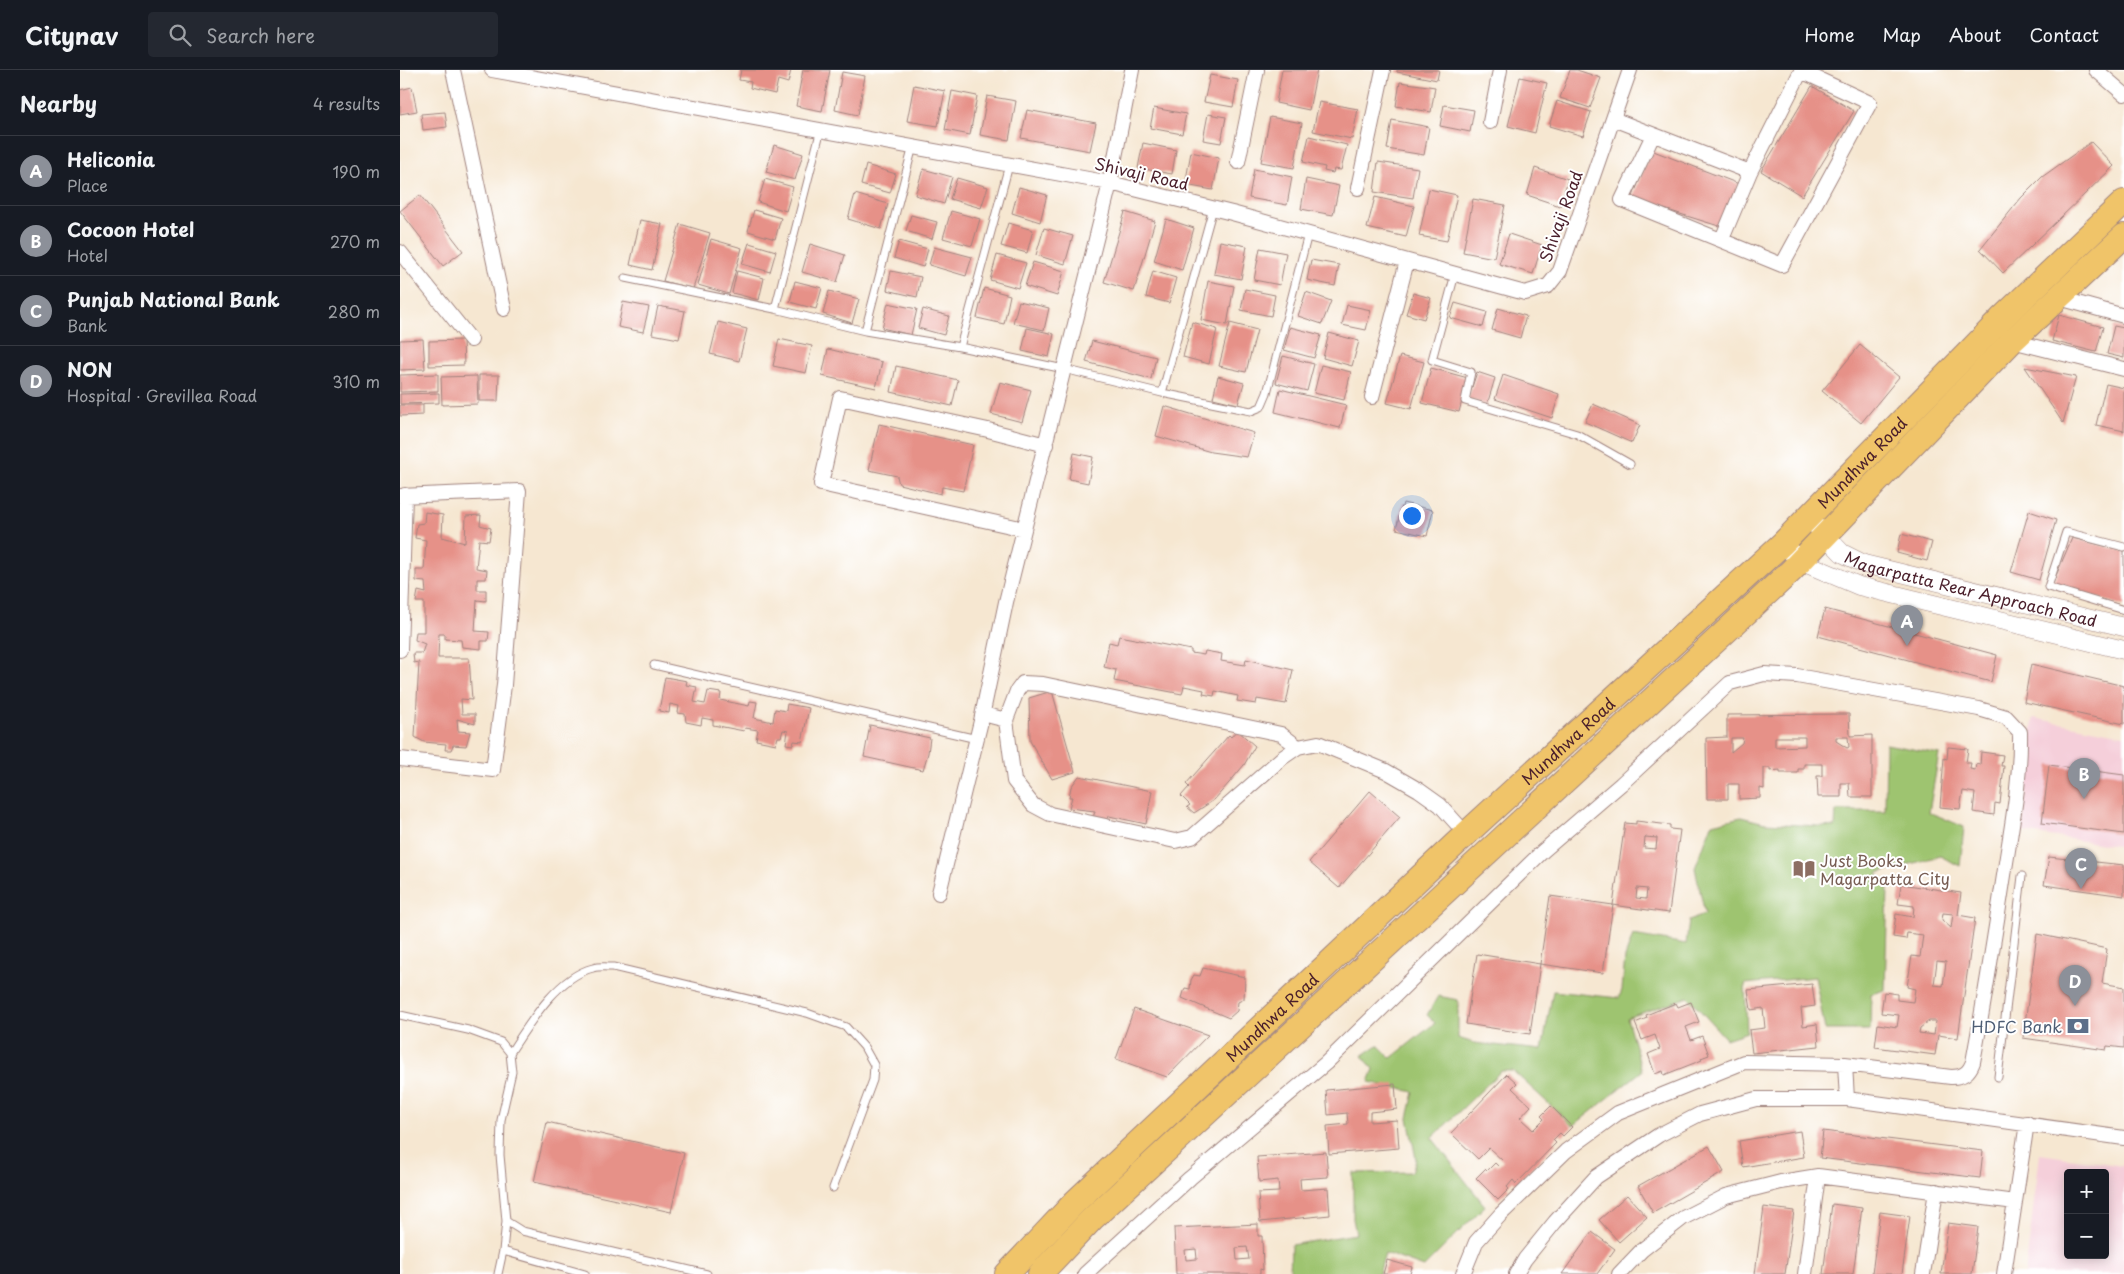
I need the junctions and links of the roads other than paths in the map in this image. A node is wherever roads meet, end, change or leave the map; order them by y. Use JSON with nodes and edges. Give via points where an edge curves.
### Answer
{"nodes":[{"id":1,"x":453,"y":70,"type":"edge"},
{"id":2,"x":492,"y":70,"type":"edge"},
{"id":3,"x":1132,"y":70,"type":"edge"},
{"id":4,"x":1257,"y":70,"type":"edge"},
{"id":5,"x":1383,"y":70,"type":"edge"},
{"id":6,"x":1500,"y":70,"type":"edge"},
{"id":7,"x":1630,"y":70,"type":"edge"},
{"id":8,"x":2096,"y":70,"type":"edge"},
{"id":9,"x":2124,"y":94,"type":"edge"},
{"id":10,"x":1613,"y":119,"type":"junction"},
{"id":11,"x":1490,"y":122,"type":"dead end"},
{"id":12,"x":821,"y":129,"type":"junction"},
{"id":13,"x":1653,"y":135,"type":"junction"},
{"id":14,"x":913,"y":146,"type":"junction"},
{"id":15,"x":1238,"y":162,"type":"dead end"},
{"id":16,"x":1009,"y":165,"type":"junction"},
{"id":17,"x":1750,"y":172,"type":"junction"},
{"id":18,"x":1110,"y":183,"type":"junction"},
{"id":19,"x":1358,"y":188,"type":"dead end"},
{"id":20,"x":2124,"y":202,"type":"edge"},
{"id":21,"x":1213,"y":208,"type":"junction"},
{"id":22,"x":1308,"y":234,"type":"junction"},
{"id":23,"x":2124,"y":236,"type":"edge"},
{"id":24,"x":1722,"y":239,"type":"junction"},
{"id":25,"x":400,"y":252,"type":"edge"},
{"id":26,"x":1407,"y":261,"type":"junction"},
{"id":27,"x":1455,"y":274,"type":"junction"},
{"id":28,"x":625,"y":278,"type":"dead end"},
{"id":29,"x":2059,"y":298,"type":"junction"},
{"id":30,"x":504,"y":309,"type":"dead end"},
{"id":31,"x":775,"y":310,"type":"junction"},
{"id":32,"x":2124,"y":316,"type":"edge"},
{"id":33,"x":865,"y":331,"type":"junction"},
{"id":34,"x":471,"y":340,"type":"dead end"},
{"id":35,"x":2012,"y":341,"type":"junction"},
{"id":36,"x":960,"y":347,"type":"junction"},
{"id":37,"x":1064,"y":369,"type":"junction"},
{"id":38,"x":2124,"y":369,"type":"edge"},
{"id":39,"x":1162,"y":393,"type":"junction"},
{"id":40,"x":1372,"y":397,"type":"dead end"},
{"id":41,"x":1046,"y":445,"type":"junction"},
{"id":42,"x":1630,"y":464,"type":"dead end"},
{"id":43,"x":403,"y":496,"type":"edge"},
{"id":44,"x":1809,"y":518,"type":"junction"},
{"id":45,"x":1024,"y":529,"type":"junction"},
{"id":46,"x":1824,"y":536,"type":"junction"},
{"id":47,"x":1783,"y":543,"type":"junction"},
{"id":48,"x":2124,"y":548,"type":"edge"},
{"id":49,"x":1800,"y":561,"type":"junction"},
{"id":50,"x":2124,"y":610,"type":"edge"},
{"id":51,"x":2124,"y":627,"type":"edge"},
{"id":52,"x":2124,"y":650,"type":"edge"},
{"id":53,"x":400,"y":652,"type":"edge"},
{"id":54,"x":654,"y":665,"type":"dead end"},
{"id":55,"x":983,"y":714,"type":"junction"},
{"id":56,"x":1006,"y":720,"type":"junction"},
{"id":57,"x":977,"y":740,"type":"junction"},
{"id":58,"x":1298,"y":747,"type":"junction"},
{"id":59,"x":400,"y":759,"type":"edge"},
{"id":60,"x":1466,"y":834,"type":"junction"},
{"id":61,"x":2022,"y":876,"type":"dead end"},
{"id":62,"x":939,"y":892,"type":"dead end"},
{"id":63,"x":1324,"y":968,"type":"junction"},
{"id":64,"x":1342,"y":987,"type":"junction"},
{"id":65,"x":400,"y":1015,"type":"edge"},
{"id":66,"x":510,"y":1053,"type":"junction"},
{"id":67,"x":1845,"y":1064,"type":"junction"},
{"id":68,"x":1998,"y":1077,"type":"dead end"},
{"id":69,"x":1847,"y":1099,"type":"junction"},
{"id":70,"x":2027,"y":1123,"type":"junction"},
{"id":71,"x":2124,"y":1138,"type":"edge"},
{"id":72,"x":1818,"y":1176,"type":"junction"},
{"id":73,"x":833,"y":1188,"type":"dead end"},
{"id":74,"x":1936,"y":1191,"type":"junction"},
{"id":75,"x":2015,"y":1202,"type":"junction"},
{"id":76,"x":506,"y":1221,"type":"junction"},
{"id":77,"x":503,"y":1251,"type":"junction"},
{"id":78,"x":498,"y":1274,"type":"edge"},
{"id":79,"x":585,"y":1274,"type":"edge"},
{"id":80,"x":707,"y":1274,"type":"edge"},
{"id":81,"x":1007,"y":1274,"type":"edge"},
{"id":82,"x":1040,"y":1274,"type":"edge"},
{"id":83,"x":1084,"y":1274,"type":"edge"},
{"id":84,"x":1463,"y":1274,"type":"edge"},
{"id":85,"x":1516,"y":1274,"type":"edge"},
{"id":86,"x":1619,"y":1274,"type":"edge"},
{"id":87,"x":1805,"y":1274,"type":"edge"},
{"id":88,"x":1923,"y":1274,"type":"edge"},
{"id":89,"x":2004,"y":1274,"type":"edge"}],
"edges":[{"from":1,"to":30,"type":"street"},
{"from":2,"to":12,"type":"street","name":"Shivaji Road"},
{"from":3,"to":18,"type":"street"},
{"from":4,"to":15,"type":"street"},
{"from":5,"to":19,"type":"street"},
{"from":6,"to":11,"type":"street"},
{"from":7,"to":10,"type":"street","name":"Shivaji Road"},
{"from":8,"to":9,"type":"street"},
{"from":10,"to":13,"type":"street"},
{"from":10,"to":27,"type":"street","name":"Shivaji Road","via":[[1560,271],[1548,286],[1525,293]]},
{"from":12,"to":14,"type":"street","name":"Shivaji Road"},
{"from":12,"to":31,"type":"lane"},
{"from":13,"to":17,"type":"street"},
{"from":13,"to":24,"type":"street","via":[[1622,200]]},
{"from":14,"to":16,"type":"street","name":"Shivaji Road"},
{"from":14,"to":33,"type":"lane"},
{"from":16,"to":18,"type":"street","name":"Shivaji Road"},
{"from":16,"to":36,"type":"lane"},
{"from":17,"to":24,"type":"street"},
{"from":17,"to":24,"type":"street","via":[[1800,71],[1870,103],[1782,265]]},
{"from":18,"to":21,"type":"street","name":"Shivaji Road"},
{"from":18,"to":37,"type":"street"},
{"from":20,"to":44,"type":"highway","name":"Mundhwa Road","via":[[1994,325]]},
{"from":21,"to":22,"type":"street","name":"Shivaji Road"},
{"from":21,"to":39,"type":"lane"},
{"from":22,"to":26,"type":"street","name":"Shivaji Road"},
{"from":22,"to":39,"type":"lane","via":[[1261,407],[1251,411]]},
{"from":23,"to":29,"type":"highway","name":"Mundhwa Road"},
{"from":25,"to":34,"type":"street"},
{"from":26,"to":27,"type":"street","name":"Shivaji Road"},
{"from":26,"to":40,"type":"street"},
{"from":27,"to":42,"type":"lane","via":[[1432,360],[1471,372],[1465,401],[1577,434]]},
{"from":28,"to":31,"type":"lane"},
{"from":29,"to":32,"type":"street"},
{"from":29,"to":35,"type":"highway","name":"Mundhwa Road"},
{"from":31,"to":33,"type":"lane"},
{"from":33,"to":36,"type":"lane"},
{"from":35,"to":38,"type":"street"},
{"from":35,"to":46,"type":"highway","name":"Mundhwa Road"},
{"from":36,"to":37,"type":"lane"},
{"from":37,"to":39,"type":"lane"},
{"from":37,"to":41,"type":"street"},
{"from":41,"to":45,"type":"street"},
{"from":41,"to":45,"type":"street","via":[[840,398],[821,484]]},
{"from":43,"to":53,"type":"street"},
{"from":43,"to":59,"type":"street","via":[[519,491],[504,685],[493,770]]},
{"from":44,"to":46,"type":"street","name":"Magarpatta Rear Approach Road"},
{"from":44,"to":47,"type":"highway","name":"Mundhwa Road"},
{"from":45,"to":55,"type":"street"},
{"from":46,"to":49,"type":"highway","name":"Mundhwa Road"},
{"from":46,"to":51,"type":"street","name":"Magarpatta Rear Approach Road","via":[[1842,553],[1864,564]]},
{"from":47,"to":49,"type":"street"},
{"from":47,"to":60,"type":"highway","name":"Mundhwa Road"},
{"from":48,"to":50,"type":"lane","via":[[2066,532],[2048,587]]},
{"from":49,"to":52,"type":"street","name":"Magarpatta Rear Approach Road","via":[[1859,586]]},
{"from":49,"to":64,"type":"highway","name":"Mundhwa Road"},
{"from":54,"to":57,"type":"lane"},
{"from":55,"to":56,"type":"street"},
{"from":55,"to":57,"type":"street"},
{"from":56,"to":58,"type":"street","via":[[1017,690],[1024,683],[1043,684],[1281,734]]},
{"from":56,"to":58,"type":"street","via":[[1014,781],[1033,805],[1050,814],[1175,841],[1192,837]]},
{"from":57,"to":62,"type":"street"},
{"from":58,"to":60,"type":"street","via":[[1318,744],[1386,771],[1440,805]]},
{"from":60,"to":63,"type":"highway","name":"Mundhwa Road"},
{"from":61,"to":68,"type":"lane"},
{"from":63,"to":64,"type":"highway"},
{"from":63,"to":81,"type":"highway","name":"Mundhwa Road","via":[[1075,1202]]},
{"from":64,"to":82,"type":"highway","name":"Mundhwa Road","via":[[1092,1219]]},
{"from":65,"to":66,"type":"lane","via":[[468,1030],[501,1042]]},
{"from":66,"to":73,"type":"lane","via":[[541,1006],[574,977],[593,968],[612,967],[807,1013],[846,1027],[864,1047],[874,1065],[873,1080]]},
{"from":66,"to":76,"type":"lane","via":[[512,1072],[501,1120],[500,1155]]},
{"from":67,"to":69,"type":"street"},
{"from":67,"to":83,"type":"street","via":[[1951,1077],[1962,1077],[1970,1070],[2010,839],[2020,732],[2006,717],[1979,710],[1797,676],[1764,674],[1730,683],[1543,851],[1326,1063],[1190,1178]]},
{"from":67,"to":84,"type":"street","via":[[1744,1062],[1618,1113],[1566,1151],[1501,1214],[1476,1242]]},
{"from":69,"to":70,"type":"street"},
{"from":69,"to":85,"type":"street","via":[[1756,1099],[1700,1114],[1596,1177],[1525,1258]]},
{"from":70,"to":71,"type":"street"},
{"from":70,"to":75,"type":"street"},
{"from":72,"to":74,"type":"street"},
{"from":72,"to":86,"type":"street","via":[[1726,1196],[1683,1218],[1642,1250]]},
{"from":72,"to":87,"type":"street"},
{"from":74,"to":75,"type":"street"},
{"from":74,"to":88,"type":"street"},
{"from":75,"to":89,"type":"street"},
{"from":76,"to":77,"type":"lane"},
{"from":76,"to":80,"type":"lane","via":[[522,1231]]},
{"from":77,"to":78,"type":"lane"},
{"from":77,"to":79,"type":"lane"}]}
